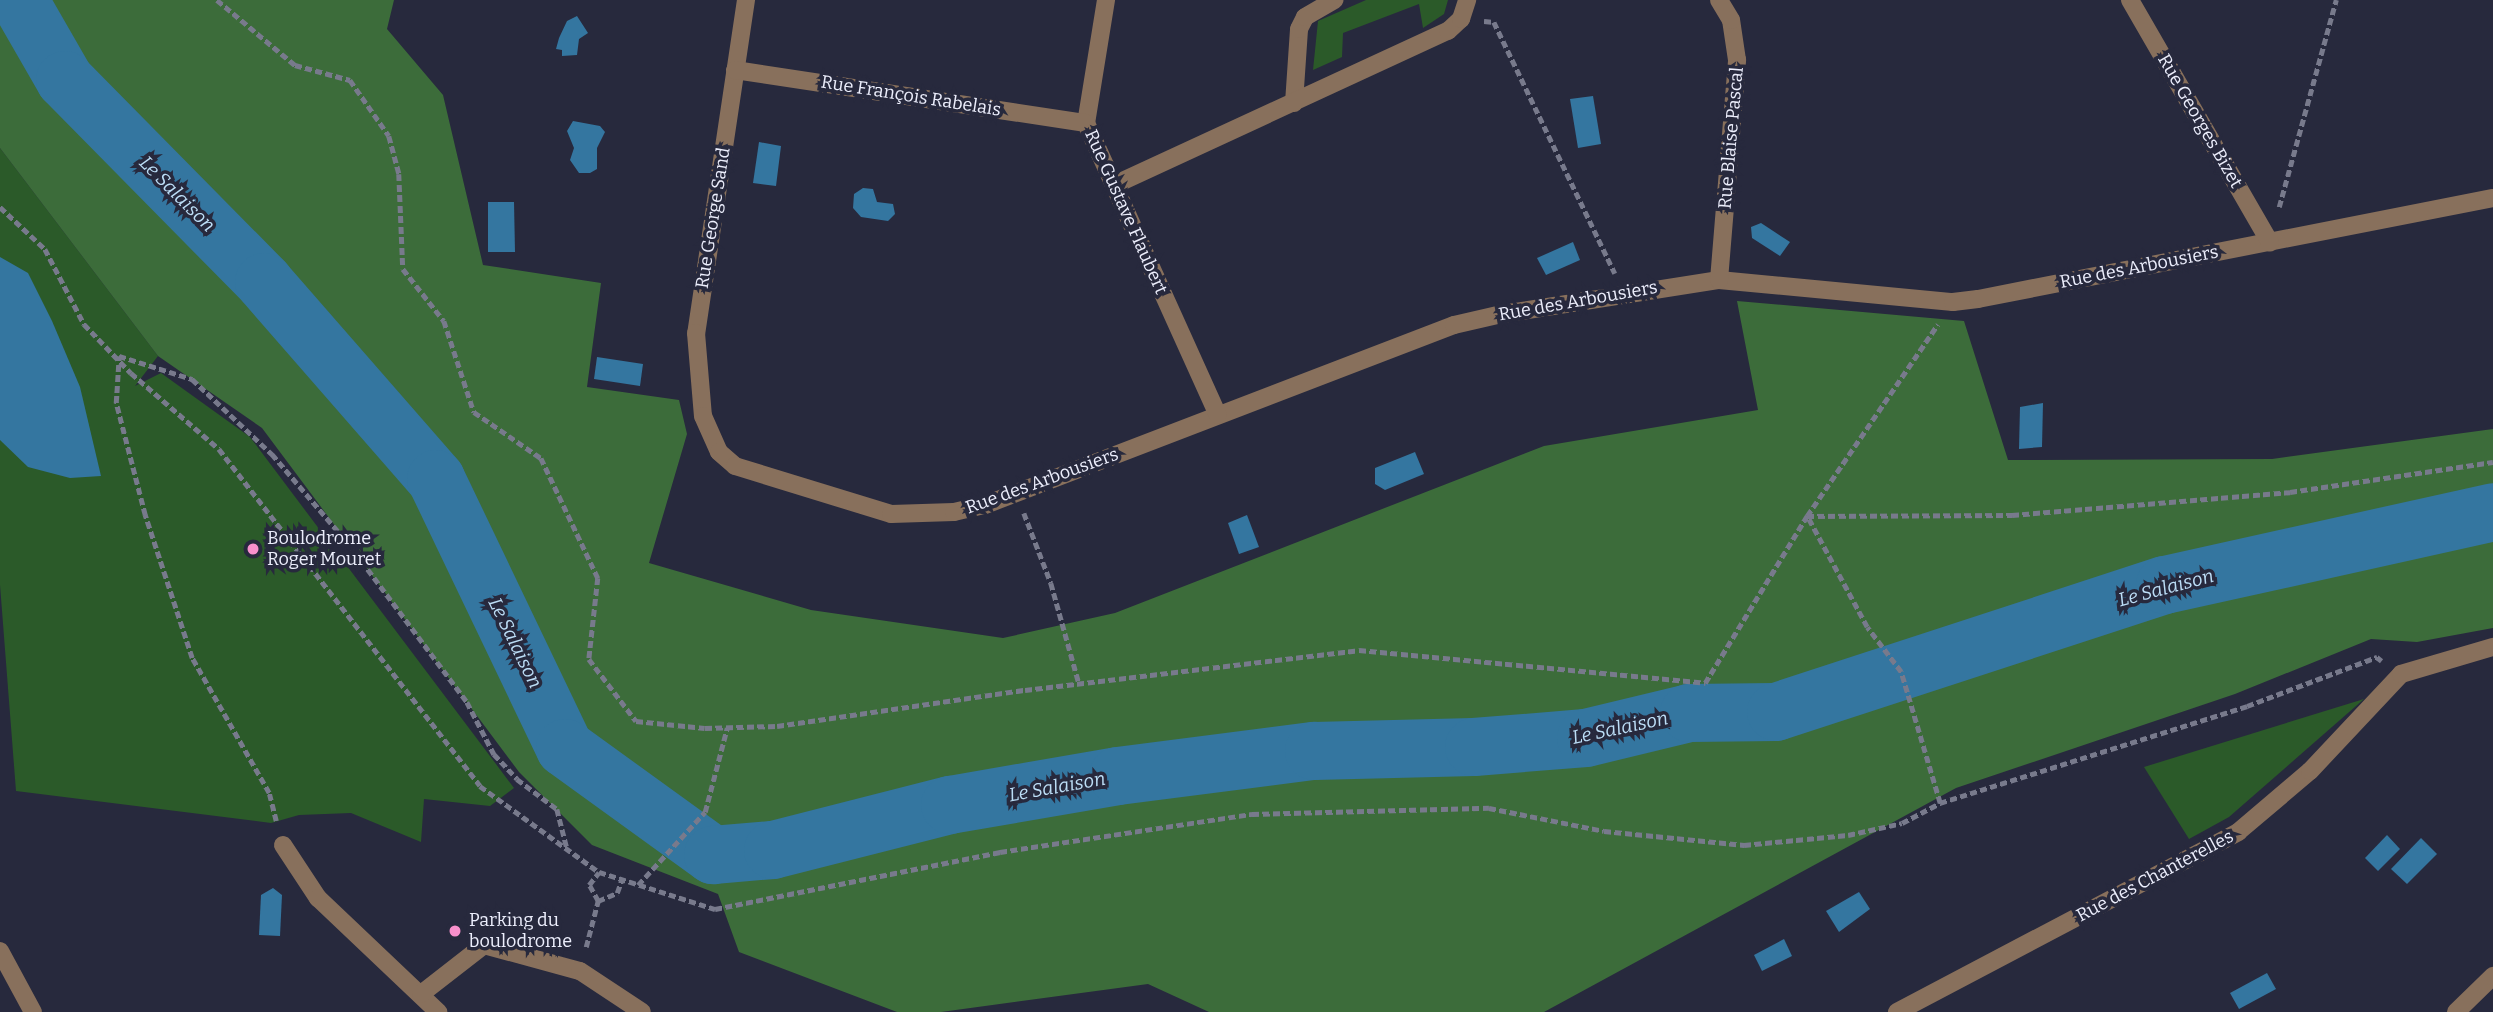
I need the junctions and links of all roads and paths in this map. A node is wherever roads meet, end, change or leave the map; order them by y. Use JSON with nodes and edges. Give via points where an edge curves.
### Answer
{"nodes":[{"id":1,"x":216,"y":0,"type":"edge"},
{"id":2,"x":746,"y":0,"type":"edge"},
{"id":3,"x":1106,"y":0,"type":"edge"},
{"id":4,"x":1334,"y":0,"type":"edge"},
{"id":5,"x":1467,"y":0,"type":"edge"},
{"id":6,"x":1719,"y":0,"type":"edge"},
{"id":7,"x":2130,"y":0,"type":"edge"},
{"id":8,"x":2336,"y":0,"type":"edge"},
{"id":9,"x":1461,"y":19,"type":"junction"},
{"id":10,"x":735,"y":70,"type":"junction"},
{"id":11,"x":1294,"y":103,"type":"junction"},
{"id":12,"x":1086,"y":123,"type":"junction"},
{"id":13,"x":1114,"y":185,"type":"junction"},
{"id":14,"x":2493,"y":198,"type":"edge"},
{"id":15,"x":0,"y":206,"type":"edge"},
{"id":16,"x":2270,"y":242,"type":"junction"},
{"id":17,"x":1719,"y":280,"type":"junction"},
{"id":18,"x":1625,"y":293,"type":"junction"},
{"id":19,"x":1953,"y":302,"type":"junction"},
{"id":20,"x":120,"y":356,"type":"junction"},
{"id":21,"x":1218,"y":415,"type":"junction"},
{"id":22,"x":709,"y":436,"type":"joint"},
{"id":23,"x":2493,"y":462,"type":"edge"},
{"id":24,"x":1016,"y":493,"type":"junction"},
{"id":25,"x":1807,"y":516,"type":"junction"},
{"id":26,"x":2493,"y":647,"type":"edge"},
{"id":27,"x":2401,"y":674,"type":"junction"},
{"id":28,"x":1079,"y":683,"type":"junction"},
{"id":29,"x":727,"y":727,"type":"junction"},
{"id":30,"x":1940,"y":803,"type":"junction"},
{"id":31,"x":283,"y":845,"type":"joint"},
{"id":32,"x":567,"y":849,"type":"junction"},
{"id":33,"x":599,"y":872,"type":"junction"},
{"id":34,"x":622,"y":879,"type":"junction"},
{"id":35,"x":638,"y":885,"type":"junction"},
{"id":36,"x":598,"y":901,"type":"junction"},
{"id":37,"x":0,"y":951,"type":"edge"},
{"id":38,"x":580,"y":971,"type":"junction"},
{"id":39,"x":2493,"y":976,"type":"edge"},
{"id":40,"x":421,"y":995,"type":"junction"},
{"id":41,"x":33,"y":1012,"type":"edge"},
{"id":42,"x":438,"y":1012,"type":"edge"},
{"id":43,"x":642,"y":1012,"type":"edge"},
{"id":44,"x":1897,"y":1012,"type":"edge"},
{"id":45,"x":2456,"y":1012,"type":"edge"}],
"edges":[{"from":1,"to":29,"type":"path","via":[[295,65],[350,80],[389,136],[399,174],[403,269],[444,321],[474,412],[541,458],[598,578],[589,659],[636,721]]},
{"from":2,"to":10,"type":"street","name":"Rue George Sand"},
{"from":3,"to":12,"type":"street","name":"Rue Gustave Flaubert"},
{"from":4,"to":11,"type":"street","via":[[1305,17],[1299,29]]},
{"from":5,"to":9,"type":"street"},
{"from":6,"to":17,"type":"street","name":"Rue Blaise Pascal","via":[[1731,20],[1737,60]]},
{"from":7,"to":16,"type":"street","name":"Rue Georges Bizet"},
{"from":8,"to":16,"type":"path"},
{"from":9,"to":11,"type":"street","via":[[1448,31]]},
{"from":9,"to":18,"type":"path","via":[[1494,22]]},
{"from":10,"to":12,"type":"street","name":"Rue François Rabelais"},
{"from":10,"to":22,"type":"street","name":"Rue George Sand","via":[[696,333],[699,390]]},
{"from":11,"to":13,"type":"street"},
{"from":12,"to":13,"type":"street","name":"Rue Gustave Flaubert"},
{"from":13,"to":21,"type":"street","name":"Rue Gustave Flaubert"},
{"from":14,"to":16,"type":"street","name":"Rue des Arbousiers"},
{"from":15,"to":20,"type":"path","via":[[45,249],[84,324]]},
{"from":16,"to":19,"type":"street","name":"Rue des Arbousiers"},
{"from":17,"to":18,"type":"street","name":"Rue des Arbousiers"},
{"from":17,"to":19,"type":"street","name":"Rue des Arbousiers"},
{"from":18,"to":21,"type":"street","name":"Rue des Arbousiers","via":[[1454,325]]},
{"from":19,"to":25,"type":"path"},
{"from":20,"to":31,"type":"path","via":[[116,402],[145,515],[192,658],[269,793]]},
{"from":20,"to":32,"type":"path","via":[[131,373],[219,449],[480,786]]},
{"from":20,"to":32,"type":"path","via":[[192,379],[272,454],[349,544],[467,702],[494,754],[517,779],[557,809]]},
{"from":21,"to":24,"type":"street","name":"Rue des Arbousiers"},
{"from":22,"to":24,"type":"street","name":"Rue des Arbousiers","via":[[735,466],[757,477],[891,514],[954,512]]},
{"from":23,"to":25,"type":"path","via":[[2290,492],[2012,515]]},
{"from":24,"to":28,"type":"path","via":[[1051,583]]},
{"from":25,"to":28,"type":"path","via":[[1705,683],[1359,650]]},
{"from":25,"to":30,"type":"path","via":[[1867,627],[1901,672]]},
{"from":26,"to":27,"type":"street"},
{"from":27,"to":30,"type":"path","via":[[2377,657],[2247,706]]},
{"from":27,"to":44,"type":"street","name":"Rue des Chanterelles","via":[[2310,771],[2238,832]]},
{"from":28,"to":29,"type":"path","via":[[777,726]]},
{"from":29,"to":35,"type":"path","via":[[705,812]]},
{"from":30,"to":35,"type":"path","via":[[1902,823],[1848,835],[1744,845],[1604,831],[1489,808],[1252,814],[1000,852],[715,909]]},
{"from":31,"to":40,"type":"street","via":[[318,898]]},
{"from":32,"to":33,"type":"path"},
{"from":33,"to":34,"type":"path"},
{"from":33,"to":36,"type":"path","via":[[589,886]]},
{"from":34,"to":35,"type":"path"},
{"from":34,"to":36,"type":"path","via":[[617,893]]},
{"from":36,"to":38,"type":"path"},
{"from":37,"to":41,"type":"street"},
{"from":38,"to":40,"type":"street","via":[[484,945]]},
{"from":38,"to":43,"type":"street"},
{"from":39,"to":45,"type":"street"},
{"from":40,"to":42,"type":"street"}]}
